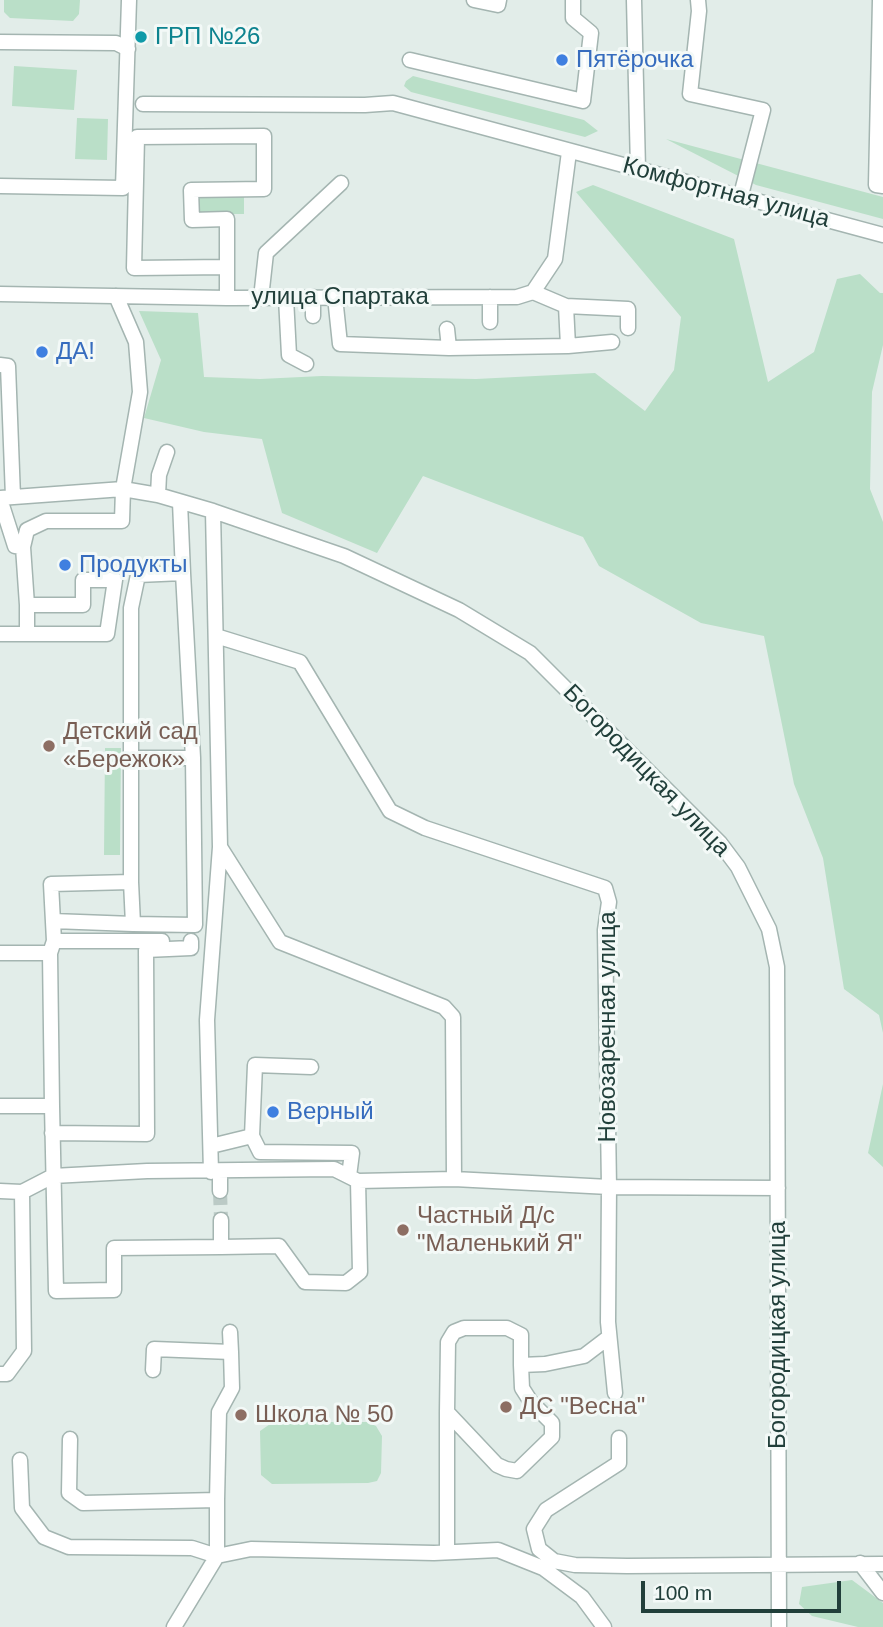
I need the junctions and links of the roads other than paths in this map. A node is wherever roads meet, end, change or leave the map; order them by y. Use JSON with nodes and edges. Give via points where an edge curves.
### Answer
{"nodes":[{"id":1,"x":129,"y":0,"type":"edge"},
{"id":2,"x":474,"y":0,"type":"edge"},
{"id":3,"x":499,"y":0,"type":"edge"},
{"id":4,"x":573,"y":0,"type":"edge"},
{"id":5,"x":634,"y":0,"type":"edge"},
{"id":6,"x":698,"y":0,"type":"edge"},
{"id":7,"x":880,"y":0,"type":"edge"},
{"id":8,"x":0,"y":42,"type":"edge"},
{"id":9,"x":128,"y":49,"type":"junction"},
{"id":10,"x":410,"y":60,"type":"dead end"},
{"id":11,"x":881,"y":68,"type":"edge"},
{"id":12,"x":881,"y":91,"type":"edge"},
{"id":13,"x":143,"y":104,"type":"dead end"},
{"id":14,"x":569,"y":152,"type":"junction"},
{"id":15,"x":638,"y":169,"type":"junction"},
{"id":16,"x":341,"y":183,"type":"dead end"},
{"id":17,"x":0,"y":186,"type":"edge"},
{"id":18,"x":883,"y":186,"type":"edge"},
{"id":19,"x":741,"y":195,"type":"junction"},
{"id":20,"x":883,"y":235,"type":"edge"},
{"id":21,"x":227,"y":267,"type":"junction"},
{"id":22,"x":533,"y":292,"type":"junction"},
{"id":23,"x":0,"y":294,"type":"edge"},
{"id":24,"x":116,"y":296,"type":"junction"},
{"id":25,"x":313,"y":297,"type":"junction"},
{"id":26,"x":335,"y":297,"type":"junction"},
{"id":27,"x":490,"y":297,"type":"junction"},
{"id":28,"x":227,"y":298,"type":"junction"},
{"id":29,"x":261,"y":298,"type":"junction"},
{"id":30,"x":286,"y":298,"type":"junction"},
{"id":31,"x":566,"y":306,"type":"junction"},
{"id":32,"x":313,"y":316,"type":"dead end"},
{"id":33,"x":490,"y":322,"type":"dead end"},
{"id":34,"x":628,"y":328,"type":"dead end"},
{"id":35,"x":447,"y":329,"type":"dead end"},
{"id":36,"x":612,"y":342,"type":"dead end"},
{"id":37,"x":568,"y":346,"type":"junction"},
{"id":38,"x":449,"y":348,"type":"junction"},
{"id":39,"x":306,"y":364,"type":"dead end"},
{"id":40,"x":0,"y":365,"type":"edge"},
{"id":41,"x":167,"y":452,"type":"dead end"},
{"id":42,"x":123,"y":489,"type":"junction"},
{"id":43,"x":158,"y":495,"type":"junction"},
{"id":44,"x":4,"y":498,"type":"edge"},
{"id":45,"x":180,"y":502,"type":"junction"},
{"id":46,"x":213,"y":510,"type":"junction"},
{"id":47,"x":23,"y":547,"type":"junction"},
{"id":48,"x":183,"y":573,"type":"junction"},
{"id":49,"x":27,"y":605,"type":"junction"},
{"id":50,"x":27,"y":633,"type":"junction"},
{"id":51,"x":0,"y":634,"type":"edge"},
{"id":52,"x":216,"y":636,"type":"junction"},
{"id":53,"x":131,"y":758,"type":"junction"},
{"id":54,"x":193,"y":758,"type":"junction"},
{"id":55,"x":220,"y":847,"type":"junction"},
{"id":56,"x":131,"y":882,"type":"junction"},
{"id":57,"x":52,"y":920,"type":"junction"},
{"id":58,"x":133,"y":924,"type":"junction"},
{"id":59,"x":191,"y":941,"type":"junction"},
{"id":60,"x":213,"y":941,"type":"junction"},
{"id":61,"x":52,"y":947,"type":"junction"},
{"id":62,"x":0,"y":953,"type":"edge"},
{"id":63,"x":311,"y":1067,"type":"dead end"},
{"id":64,"x":0,"y":1106,"type":"edge"},
{"id":65,"x":52,"y":1106,"type":"junction"},
{"id":66,"x":52,"y":1133,"type":"junction"},
{"id":67,"x":252,"y":1136,"type":"junction"},
{"id":68,"x":211,"y":1146,"type":"junction"},
{"id":69,"x":216,"y":1171,"type":"junction"},
{"id":70,"x":53,"y":1176,"type":"junction"},
{"id":71,"x":354,"y":1179,"type":"junction"},
{"id":72,"x":454,"y":1179,"type":"junction"},
{"id":73,"x":609,"y":1187,"type":"junction"},
{"id":74,"x":778,"y":1188,"type":"junction"},
{"id":75,"x":0,"y":1191,"type":"edge"},
{"id":76,"x":22,"y":1192,"type":"junction"},
{"id":77,"x":220,"y":1192,"type":"tunnel mouth"},
{"id":78,"x":220,"y":1220,"type":"tunnel mouth"},
{"id":79,"x":221,"y":1247,"type":"junction"},
{"id":80,"x":230,"y":1332,"type":"dead end"},
{"id":81,"x":610,"y":1337,"type":"junction"},
{"id":82,"x":231,"y":1352,"type":"junction"},
{"id":83,"x":521,"y":1365,"type":"junction"},
{"id":84,"x":153,"y":1370,"type":"dead end"},
{"id":85,"x":0,"y":1374,"type":"edge"},
{"id":86,"x":615,"y":1393,"type":"dead end"},
{"id":87,"x":447,"y":1412,"type":"junction"},
{"id":88,"x":619,"y":1438,"type":"dead end"},
{"id":89,"x":70,"y":1439,"type":"dead end"},
{"id":90,"x":20,"y":1460,"type":"dead end"},
{"id":91,"x":217,"y":1500,"type":"junction"},
{"id":92,"x":447,"y":1551,"type":"junction"},
{"id":93,"x":217,"y":1556,"type":"junction"},
{"id":94,"x":860,"y":1563,"type":"junction"},
{"id":95,"x":883,"y":1564,"type":"edge"},
{"id":96,"x":779,"y":1565,"type":"junction"},
{"id":97,"x":883,"y":1593,"type":"edge"},
{"id":98,"x":174,"y":1627,"type":"edge"},
{"id":99,"x":604,"y":1627,"type":"edge"},
{"id":100,"x":779,"y":1627,"type":"edge"}],
"edges":[{"from":1,"to":9,"type":"street"},
{"from":2,"to":3,"type":"street","via":[[498,5]]},
{"from":4,"to":10,"type":"street","via":[[573,18],[591,33],[583,101]]},
{"from":5,"to":15,"type":"street"},
{"from":6,"to":19,"type":"street","via":[[690,94],[763,110]]},
{"from":7,"to":11,"type":"street"},
{"from":8,"to":9,"type":"street","via":[[116,43]]},
{"from":9,"to":17,"type":"street","via":[[123,188]]},
{"from":11,"to":12,"type":"street"},
{"from":12,"to":18,"type":"street","via":[[876,185]]},
{"from":13,"to":14,"type":"street","name":"Комфортная улица","via":[[393,103]]},
{"from":14,"to":15,"type":"street","name":"Комфортная улица"},
{"from":14,"to":22,"type":"street","via":[[555,259]]},
{"from":15,"to":19,"type":"street","name":"Комфортная улица"},
{"from":16,"to":29,"type":"street","via":[[266,253]]},
{"from":19,"to":20,"type":"street","name":"Комфортная улица"},
{"from":21,"to":21,"type":"street","via":[[134,268],[137,137],[264,136],[264,189],[191,190],[192,220],[226,219]]},
{"from":21,"to":28,"type":"street"},
{"from":22,"to":27,"type":"street","name":"улица Спартака"},
{"from":22,"to":31,"type":"street"},
{"from":23,"to":24,"type":"street","name":"улица Спартака"},
{"from":24,"to":28,"type":"street","name":"улица Спартака"},
{"from":24,"to":42,"type":"street","via":[[136,342],[140,392]]},
{"from":25,"to":26,"type":"street","name":"улица Спартака"},
{"from":25,"to":30,"type":"street","name":"улица Спартака"},
{"from":25,"to":32,"type":"street"},
{"from":26,"to":27,"type":"street","name":"улица Спартака"},
{"from":26,"to":38,"type":"street","via":[[340,344]]},
{"from":27,"to":33,"type":"street"},
{"from":28,"to":29,"type":"street","name":"улица Спартака"},
{"from":29,"to":30,"type":"street","name":"улица Спартака"},
{"from":30,"to":39,"type":"street","via":[[289,355]]},
{"from":31,"to":34,"type":"street","via":[[628,309]]},
{"from":31,"to":37,"type":"street"},
{"from":35,"to":38,"type":"street"},
{"from":36,"to":37,"type":"street"},
{"from":37,"to":38,"type":"street"},
{"from":40,"to":44,"type":"street","via":[[8,366]]},
{"from":41,"to":43,"type":"street"},
{"from":42,"to":43,"type":"street","name":"Богородицкая улица"},
{"from":42,"to":44,"type":"street","name":"Богородицкая улица"},
{"from":42,"to":47,"type":"street","via":[[122,521],[46,521],[27,530]]},
{"from":43,"to":45,"type":"street","name":"Богородицкая улица"},
{"from":44,"to":47,"type":"street","via":[[15,547]]},
{"from":45,"to":46,"type":"street","name":"Богородицкая улица"},
{"from":45,"to":48,"type":"street"},
{"from":46,"to":52,"type":"street"},
{"from":46,"to":74,"type":"street","name":"Богородицкая улица","via":[[344,556],[460,610],[530,653],[720,843],[738,867],[769,929],[777,967]]},
{"from":47,"to":49,"type":"street"},
{"from":48,"to":53,"type":"street","via":[[138,575],[131,608]]},
{"from":48,"to":54,"type":"street"},
{"from":49,"to":50,"type":"street"},
{"from":49,"to":50,"type":"street","via":[[83,605],[83,580],[115,580],[107,634]]},
{"from":50,"to":51,"type":"street"},
{"from":52,"to":55,"type":"street"},
{"from":52,"to":73,"type":"street","name":"Новозаречная улица","via":[[300,662],[390,811],[425,828],[605,888],[609,902],[605,930]]},
{"from":53,"to":54,"type":"street"},
{"from":53,"to":56,"type":"street"},
{"from":54,"to":58,"type":"street","via":[[195,925]]},
{"from":55,"to":60,"type":"street"},
{"from":55,"to":72,"type":"street","via":[[279,943],[444,1007],[453,1017]]},
{"from":56,"to":57,"type":"street","via":[[51,884]]},
{"from":56,"to":58,"type":"street"},
{"from":57,"to":58,"type":"street"},
{"from":57,"to":61,"type":"street"},
{"from":59,"to":60,"type":"street"},
{"from":59,"to":61,"type":"street"},
{"from":59,"to":66,"type":"street","via":[[191,948],[146,950],[147,1134]]},
{"from":60,"to":68,"type":"street","via":[[207,1020]]},
{"from":61,"to":62,"type":"street"},
{"from":61,"to":65,"type":"street"},
{"from":63,"to":67,"type":"street","via":[[255,1065]]},
{"from":64,"to":65,"type":"street"},
{"from":65,"to":66,"type":"street"},
{"from":66,"to":70,"type":"street"},
{"from":67,"to":68,"type":"street"},
{"from":67,"to":71,"type":"street","via":[[260,1152],[352,1153]]},
{"from":68,"to":69,"type":"street"},
{"from":69,"to":70,"type":"street"},
{"from":69,"to":71,"type":"street","via":[[334,1169]]},
{"from":69,"to":77,"type":"street"},
{"from":70,"to":76,"type":"street"},
{"from":70,"to":79,"type":"street","via":[[56,1291],[114,1290],[114,1248]]},
{"from":71,"to":72,"type":"street"},
{"from":71,"to":79,"type":"street","via":[[360,1272],[346,1283],[305,1282],[279,1246]]},
{"from":72,"to":73,"type":"street"},
{"from":73,"to":74,"type":"street"},
{"from":73,"to":81,"type":"street","name":"Новозаречная улица"},
{"from":74,"to":96,"type":"street","name":"Богородицкая улица"},
{"from":75,"to":76,"type":"street"},
{"from":76,"to":85,"type":"street","via":[[24,1351],[7,1374]]},
{"from":78,"to":79,"type":"street"},
{"from":80,"to":82,"type":"street"},
{"from":81,"to":83,"type":"street","via":[[584,1356]]},
{"from":81,"to":86,"type":"street","name":"Новозаречная улица"},
{"from":82,"to":84,"type":"street","via":[[154,1349]]},
{"from":82,"to":91,"type":"street","via":[[232,1388],[219,1412]]},
{"from":83,"to":87,"type":"street","via":[[521,1335],[507,1328],[454,1332],[448,1342]]},
{"from":83,"to":87,"type":"street","via":[[522,1388],[552,1423],[552,1437],[517,1471],[497,1465]]},
{"from":87,"to":92,"type":"street"},
{"from":88,"to":96,"type":"street","via":[[619,1463],[546,1510],[534,1529],[538,1549],[554,1561],[575,1565]]},
{"from":89,"to":91,"type":"street","via":[[69,1493],[83,1503]]},
{"from":90,"to":93,"type":"street","via":[[22,1508],[44,1537],[69,1547],[192,1548]]},
{"from":91,"to":93,"type":"street"},
{"from":92,"to":93,"type":"street","via":[[251,1549]]},
{"from":92,"to":99,"type":"street","via":[[498,1550],[543,1568],[582,1597]]},
{"from":93,"to":98,"type":"street"},
{"from":94,"to":95,"type":"street"},
{"from":94,"to":96,"type":"street"},
{"from":94,"to":97,"type":"street"},
{"from":96,"to":100,"type":"street","name":"Богородицкая улица"}]}
